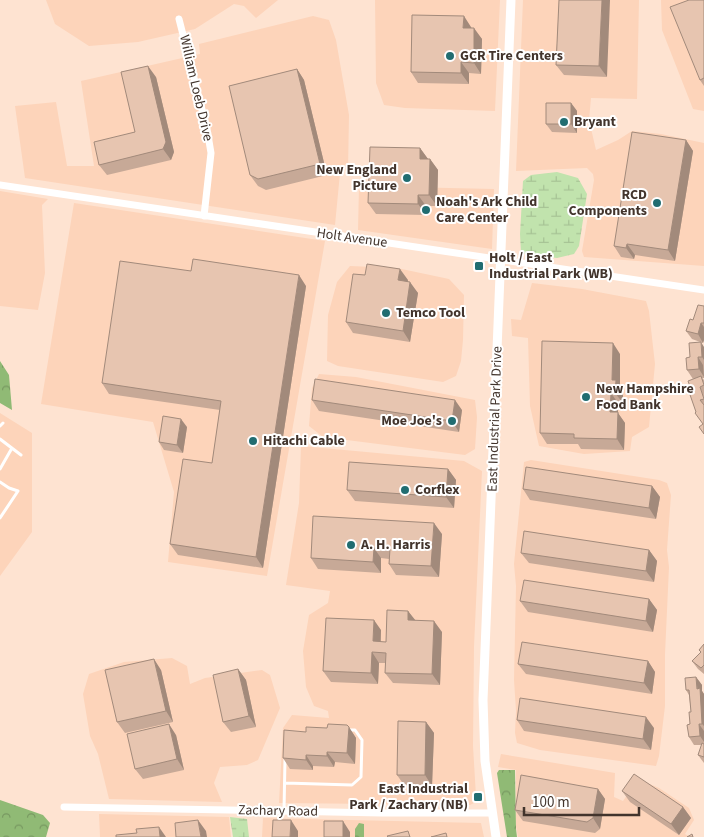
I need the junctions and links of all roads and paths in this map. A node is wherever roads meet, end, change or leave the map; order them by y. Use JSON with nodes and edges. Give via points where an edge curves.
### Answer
{"nodes":[{"id":1,"x":511,"y":0,"type":"edge"},
{"id":2,"x":179,"y":20,"type":"dead end"},
{"id":3,"x":0,"y":186,"type":"edge"},
{"id":4,"x":204,"y":216,"type":"junction"},
{"id":5,"x":502,"y":260,"type":"junction"},
{"id":6,"x":704,"y":290,"type":"edge"},
{"id":7,"x":0,"y":440,"type":"edge"},
{"id":8,"x":12,"y":448,"type":"junction"},
{"id":9,"x":21,"y":455,"type":"dead end"},
{"id":10,"x":0,"y":469,"type":"edge"},
{"id":11,"x":0,"y":482,"type":"edge"},
{"id":12,"x":0,"y":518,"type":"edge"},
{"id":13,"x":345,"y":730,"type":"edge"},
{"id":14,"x":286,"y":754,"type":"edge"},
{"id":15,"x":285,"y":783,"type":"junction"},
{"id":16,"x":64,"y":807,"type":"dead end"},
{"id":17,"x":284,"y":811,"type":"junction"},
{"id":18,"x":491,"y":812,"type":"junction"},
{"id":19,"x":496,"y":837,"type":"edge"}],
"edges":[{"from":1,"to":5,"type":"street","name":"East Industrial Park Drive"},
{"from":2,"to":4,"type":"street","name":"William Loeb Drive","via":[[207,129],[210,153]]},
{"from":3,"to":4,"type":"street","name":"Holt Avenue"},
{"from":4,"to":5,"type":"street","name":"Holt Avenue"},
{"from":5,"to":6,"type":"street","name":"Holt Avenue"},
{"from":5,"to":18,"type":"street","name":"East Industrial Park Drive","via":[[484,700],[485,760]]},
{"from":7,"to":8,"type":"lane"},
{"from":8,"to":9,"type":"lane"},
{"from":8,"to":10,"type":"lane"},
{"from":11,"to":12,"type":"lane","via":[[18,491]]},
{"from":13,"to":15,"type":"lane","via":[[355,730],[362,740],[361,777],[352,785]]},
{"from":14,"to":15,"type":"lane"},
{"from":15,"to":17,"type":"lane"},
{"from":16,"to":17,"type":"street","name":"Zachary Road"},
{"from":17,"to":18,"type":"street","name":"Zachary Road"},
{"from":18,"to":19,"type":"street","name":"East Industrial Park Drive"}]}
